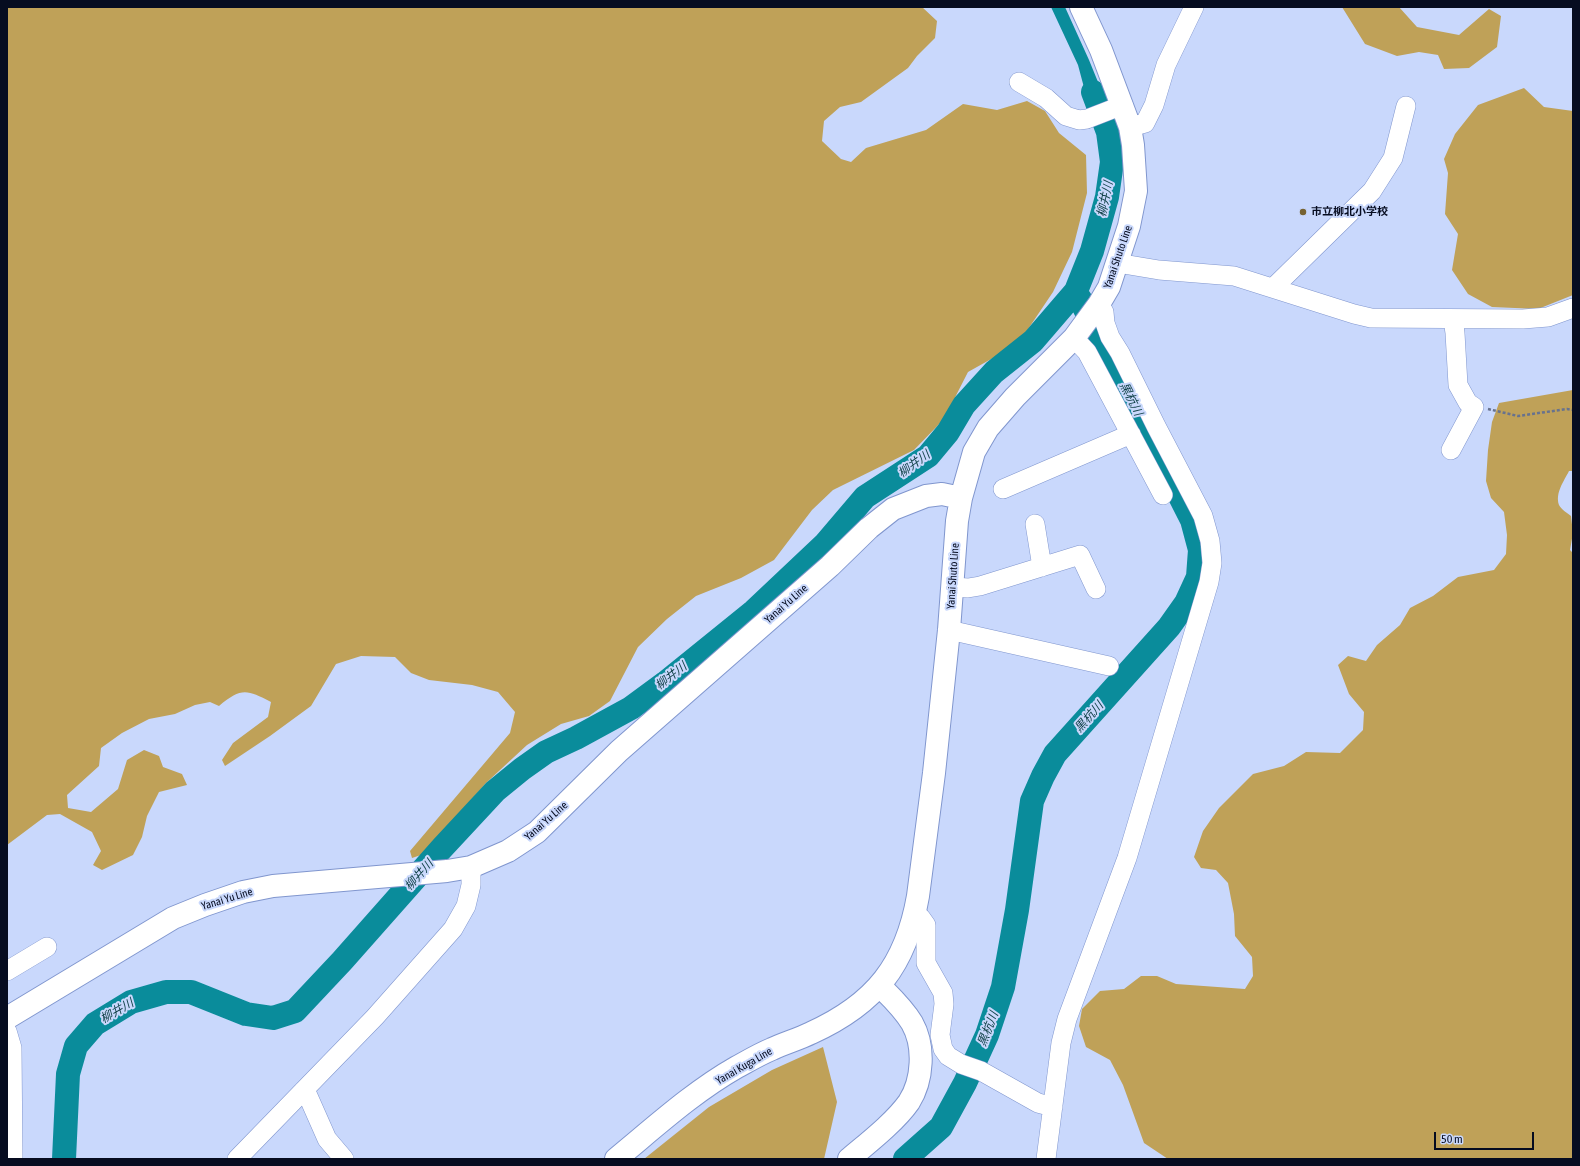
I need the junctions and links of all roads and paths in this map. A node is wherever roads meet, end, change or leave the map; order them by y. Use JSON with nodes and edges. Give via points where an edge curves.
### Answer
{"nodes":[{"id":1,"x":1081,"y":7,"type":"edge"},
{"id":2,"x":1194,"y":7,"type":"edge"},
{"id":3,"x":1019,"y":82,"type":"dead end"},
{"id":4,"x":1119,"y":106,"type":"junction"},
{"id":5,"x":1406,"y":106,"type":"dead end"},
{"id":6,"x":1130,"y":127,"type":"junction"},
{"id":7,"x":1117,"y":263,"type":"junction"},
{"id":8,"x":1273,"y":288,"type":"junction"},
{"id":9,"x":1098,"y":306,"type":"junction"},
{"id":10,"x":1573,"y":308,"type":"edge"},
{"id":11,"x":1453,"y":319,"type":"junction"},
{"id":12,"x":1078,"y":333,"type":"junction"},
{"id":13,"x":1474,"y":407,"type":"junction"},
{"id":14,"x":1573,"y":410,"type":"edge"},
{"id":15,"x":1131,"y":434,"type":"junction"},
{"id":16,"x":1451,"y":450,"type":"dead end"},
{"id":17,"x":1003,"y":489,"type":"dead end"},
{"id":18,"x":1163,"y":495,"type":"dead end"},
{"id":19,"x":961,"y":498,"type":"junction"},
{"id":20,"x":1035,"y":524,"type":"dead end"},
{"id":21,"x":1042,"y":567,"type":"junction"},
{"id":22,"x":952,"y":587,"type":"junction"},
{"id":23,"x":1096,"y":589,"type":"dead end"},
{"id":24,"x":949,"y":630,"type":"junction"},
{"id":25,"x":1109,"y":666,"type":"dead end"},
{"id":26,"x":471,"y":867,"type":"junction"},
{"id":27,"x":915,"y":915,"type":"junction"},
{"id":28,"x":46,"y":947,"type":"dead end"},
{"id":29,"x":7,"y":971,"type":"edge"},
{"id":30,"x":880,"y":986,"type":"junction"},
{"id":31,"x":7,"y":1018,"type":"edge"},
{"id":32,"x":7,"y":1031,"type":"edge"},
{"id":33,"x":304,"y":1090,"type":"junction"},
{"id":34,"x":10,"y":1098,"type":"edge"},
{"id":35,"x":1053,"y":1107,"type":"junction"},
{"id":36,"x":13,"y":1159,"type":"edge"},
{"id":37,"x":238,"y":1159,"type":"edge"},
{"id":38,"x":344,"y":1159,"type":"edge"},
{"id":39,"x":616,"y":1159,"type":"edge"},
{"id":40,"x":849,"y":1159,"type":"edge"},
{"id":41,"x":1046,"y":1159,"type":"edge"}],
"edges":[{"from":1,"to":4,"type":"main road","name":"Yanai Shuto Line","via":[[1101,50]]},
{"from":2,"to":6,"type":"street","via":[[1166,65],[1154,105],[1145,123]]},
{"from":3,"to":4,"type":"street","via":[[1046,98],[1066,116],[1079,120]]},
{"from":4,"to":6,"type":"main road","name":"Yanai Shuto Line"},
{"from":5,"to":8,"type":"street","via":[[1393,158],[1372,191]]},
{"from":6,"to":7,"type":"main road","name":"Yanai Shuto Line","via":[[1136,191],[1129,226]]},
{"from":7,"to":8,"type":"street","via":[[1159,270],[1234,276]]},
{"from":7,"to":9,"type":"main road","name":"Yanai Shuto Line"},
{"from":8,"to":11,"type":"street","via":[[1371,318]]},
{"from":9,"to":12,"type":"main road","name":"Yanai Shuto Line"},
{"from":9,"to":35,"type":"street","via":[[1104,312],[1110,337],[1203,516],[1210,541],[1212,563],[1209,582],[1127,858],[1067,1019],[1060,1043]]},
{"from":10,"to":11,"type":"street","via":[[1548,317]]},
{"from":11,"to":13,"type":"street","via":[[1458,385],[1468,404]]},
{"from":12,"to":15,"type":"street"},
{"from":12,"to":19,"type":"main road","name":"Yanai Shuto Line","via":[[988,428],[974,452]]},
{"from":13,"to":14,"type":"path","via":[[1518,416]]},
{"from":13,"to":16,"type":"street"},
{"from":15,"to":17,"type":"street"},
{"from":15,"to":18,"type":"street"},
{"from":19,"to":22,"type":"main road","name":"Yanai Shuto Line"},
{"from":19,"to":26,"type":"main road","name":"Yanai Yu Line","via":[[942,494],[926,496],[893,509],[619,751],[537,832],[508,851]]},
{"from":20,"to":21,"type":"street"},
{"from":21,"to":22,"type":"street","via":[[980,586]]},
{"from":21,"to":23,"type":"street","via":[[1080,555]]},
{"from":22,"to":24,"type":"main road","name":"Yanai Shuto Line"},
{"from":24,"to":25,"type":"street"},
{"from":24,"to":27,"type":"main road","name":"Yanai Shuto Line"},
{"from":26,"to":31,"type":"main road","name":"Yanai Yu Line","via":[[273,886],[243,892],[173,918]]},
{"from":26,"to":33,"type":"street","via":[[471,885],[466,906],[453,929]]},
{"from":27,"to":30,"type":"main road","name":"Yanai Shuto Line","via":[[903,951]]},
{"from":27,"to":35,"type":"street","via":[[926,925],[926,963],[943,993],[940,1035],[943,1049],[948,1056],[1038,1102]]},
{"from":28,"to":29,"type":"street"},
{"from":30,"to":39,"type":"main road","name":"Yanai Kuga Line","via":[[862,1003],[841,1017],[772,1048],[730,1072],[681,1105]]},
{"from":30,"to":40,"type":"main road","via":[[897,1003],[912,1024],[921,1062],[918,1082],[909,1102],[889,1124]]},
{"from":32,"to":34,"type":"street","via":[[12,1048]]},
{"from":33,"to":37,"type":"street"},
{"from":33,"to":38,"type":"street","via":[[327,1139]]},
{"from":34,"to":36,"type":"street"},
{"from":35,"to":41,"type":"street"}]}
